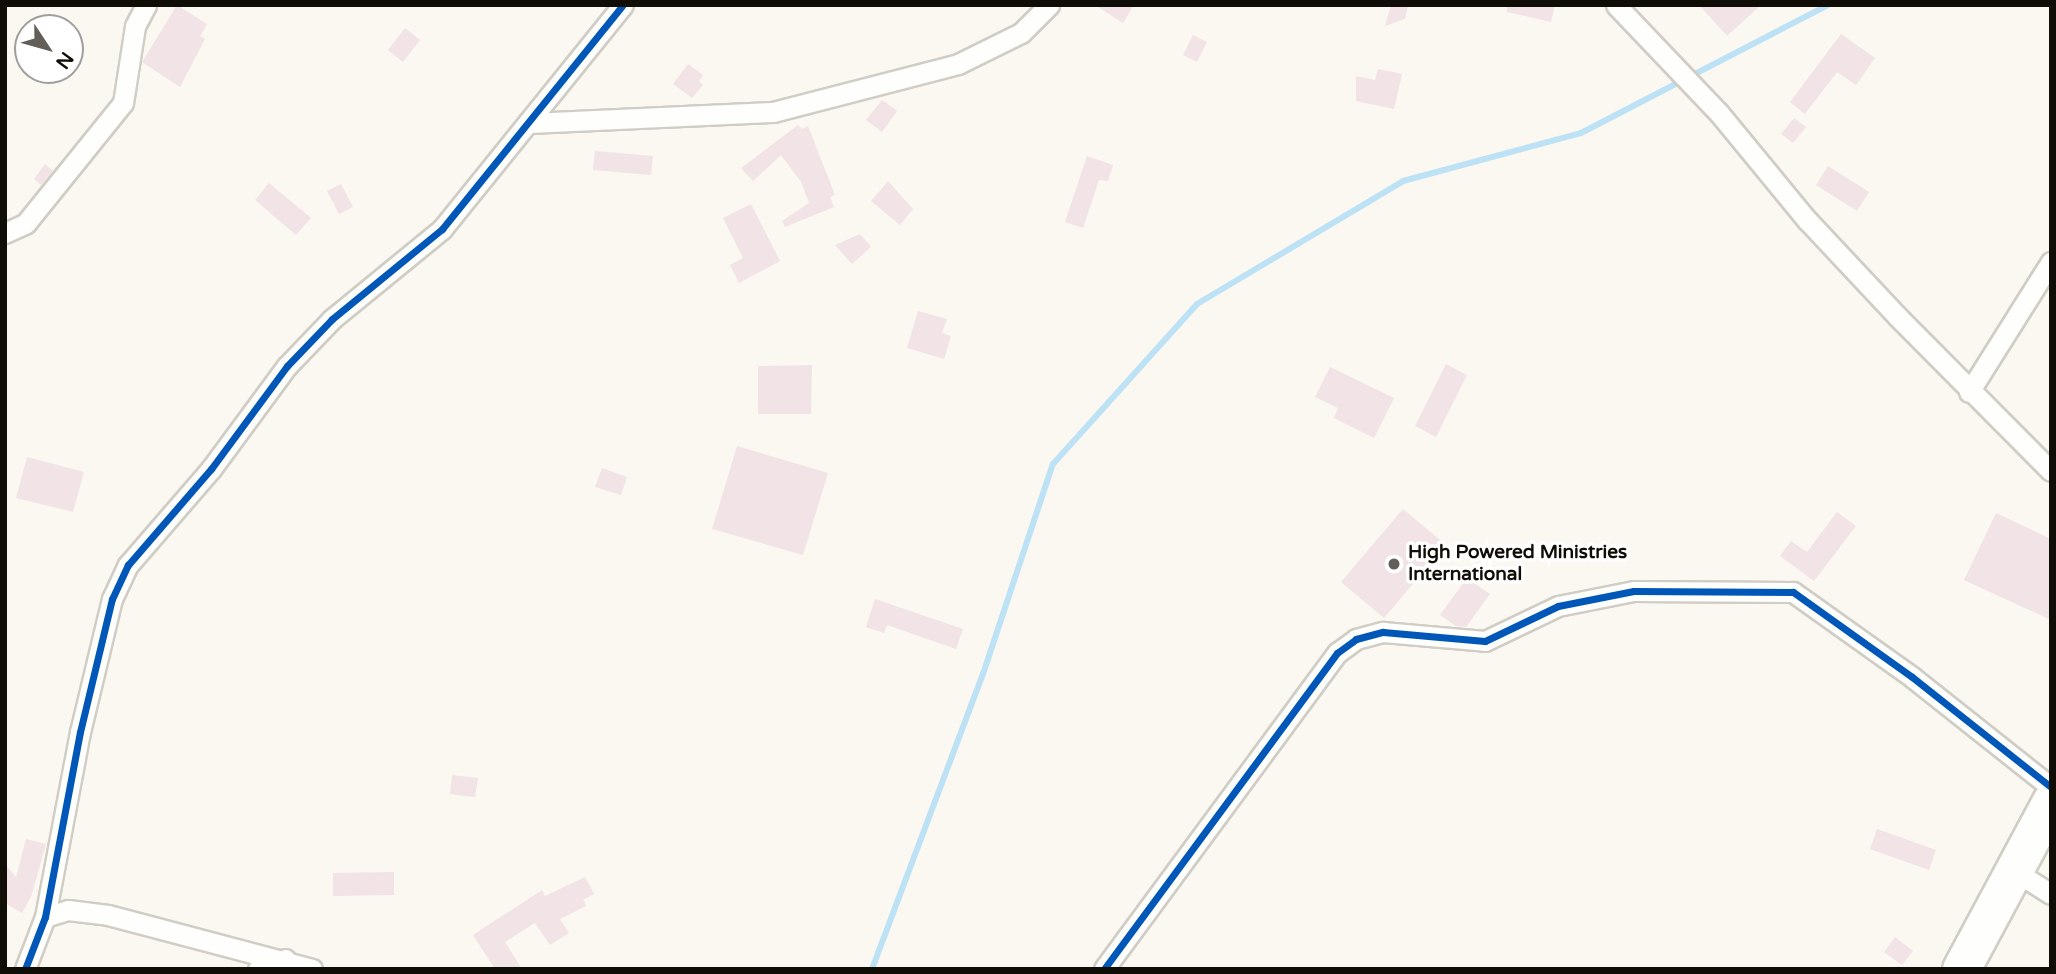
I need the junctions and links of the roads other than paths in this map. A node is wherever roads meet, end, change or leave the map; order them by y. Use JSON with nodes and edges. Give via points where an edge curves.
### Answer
{"nodes":[{"id":1,"x":146,"y":5,"type":"edge"},
{"id":2,"x":623,"y":5,"type":"edge"},
{"id":3,"x":1049,"y":5,"type":"edge"},
{"id":4,"x":1616,"y":5,"type":"edge"},
{"id":5,"x":528,"y":123,"type":"junction"},
{"id":6,"x":5,"y":233,"type":"edge"},
{"id":7,"x":2051,"y":261,"type":"edge"},
{"id":8,"x":1969,"y":392,"type":"junction"},
{"id":9,"x":2051,"y":471,"type":"edge"},
{"id":10,"x":2051,"y":786,"type":"edge"},
{"id":11,"x":2051,"y":800,"type":"edge"},
{"id":12,"x":2014,"y":870,"type":"junction"},
{"id":13,"x":2051,"y":894,"type":"edge"},
{"id":14,"x":45,"y":917,"type":"junction"},
{"id":15,"x":285,"y":958,"type":"junction"},
{"id":16,"x":25,"y":969,"type":"edge"},
{"id":17,"x":258,"y":969,"type":"edge"},
{"id":18,"x":312,"y":969,"type":"edge"},
{"id":19,"x":1104,"y":969,"type":"edge"},
{"id":20,"x":1961,"y":969,"type":"edge"}],
"edges":[{"from":1,"to":6,"type":"street","via":[[135,26],[123,103],[26,223]]},
{"from":2,"to":5,"type":"street"},
{"from":3,"to":5,"type":"street","via":[[1021,33],[958,64],[773,112]]},
{"from":4,"to":8,"type":"street"},
{"from":5,"to":14,"type":"street","via":[[425,247],[332,319],[287,366],[211,469],[128,565],[112,599],[80,732]]},
{"from":7,"to":8,"type":"street"},
{"from":8,"to":9,"type":"street"},
{"from":10,"to":19,"type":"street","via":[[1912,677],[1793,592],[1634,591],[1558,606],[1485,640],[1383,632],[1356,639],[1337,653]]},
{"from":11,"to":12,"type":"highway"},
{"from":12,"to":13,"type":"street"},
{"from":12,"to":20,"type":"highway"},
{"from":14,"to":15,"type":"street","via":[[68,911],[108,915]]},
{"from":14,"to":16,"type":"street"},
{"from":15,"to":17,"type":"street"},
{"from":15,"to":18,"type":"street"}]}
